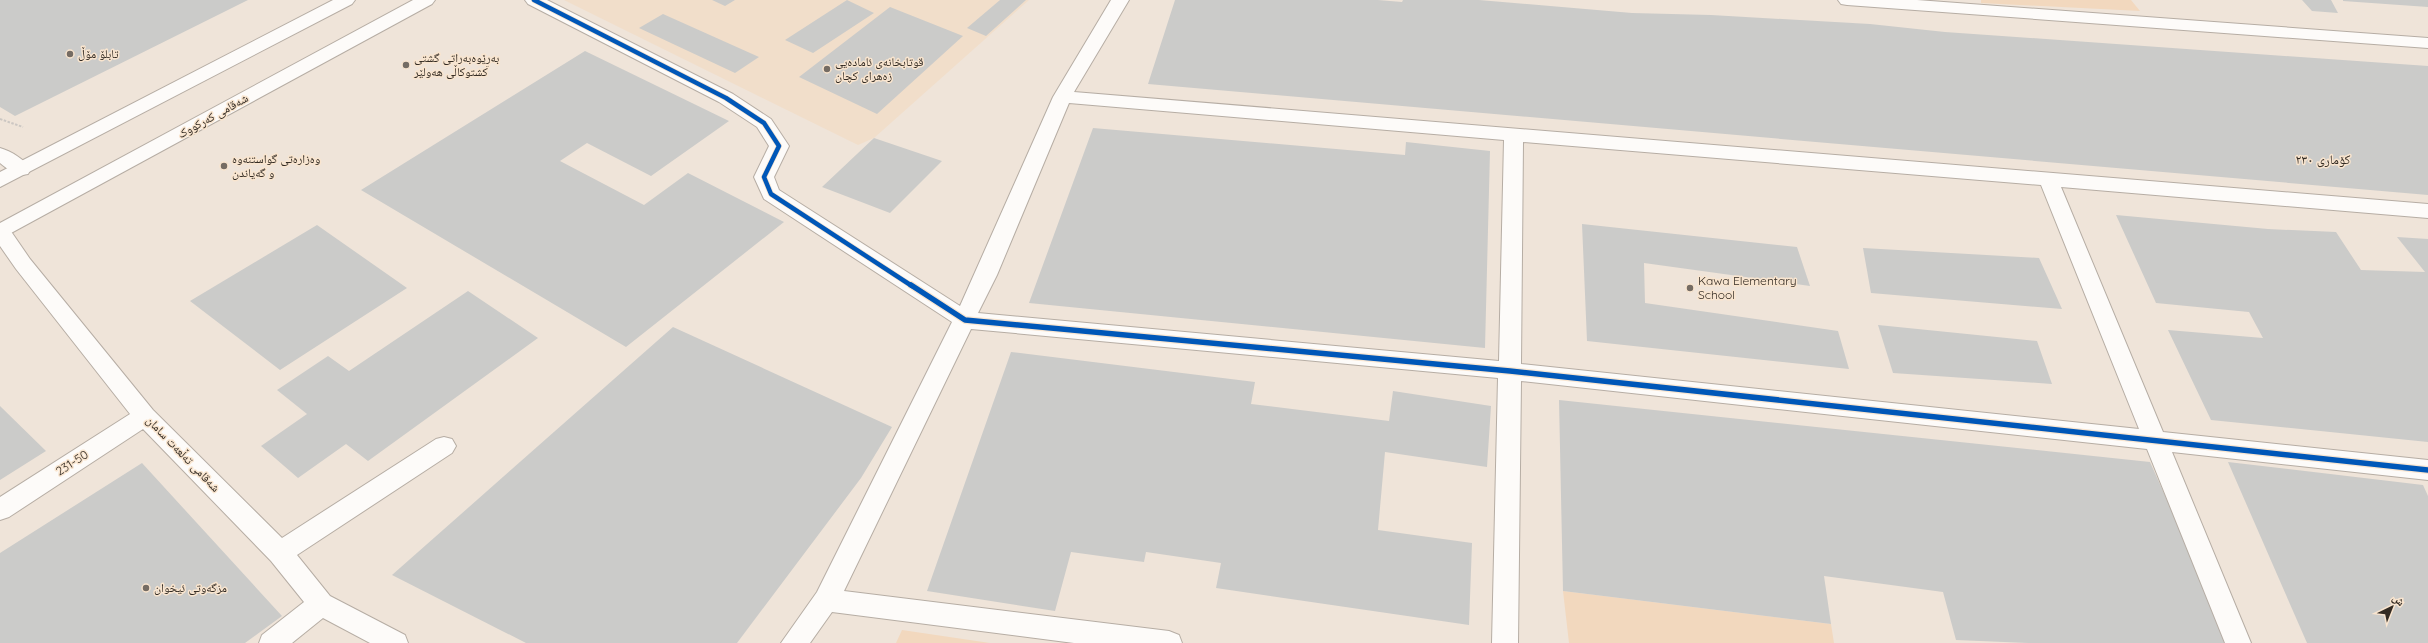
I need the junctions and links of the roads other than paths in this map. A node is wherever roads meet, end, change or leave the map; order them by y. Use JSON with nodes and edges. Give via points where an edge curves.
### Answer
{"nodes":[{"id":1,"x":346,"y":0,"type":"edge"},
{"id":2,"x":426,"y":0,"type":"edge"},
{"id":3,"x":534,"y":0,"type":"edge"},
{"id":4,"x":1120,"y":0,"type":"edge"},
{"id":5,"x":1847,"y":0,"type":"edge"},
{"id":6,"x":1952,"y":4,"type":"edge"},
{"id":7,"x":2428,"y":43,"type":"edge"},
{"id":8,"x":1062,"y":97,"type":"junction"},
{"id":9,"x":1514,"y":134,"type":"junction"},
{"id":10,"x":0,"y":154,"type":"edge"},
{"id":11,"x":21,"y":169,"type":"junction"},
{"id":12,"x":2048,"y":179,"type":"junction"},
{"id":13,"x":0,"y":180,"type":"edge"},
{"id":14,"x":2428,"y":210,"type":"edge"},
{"id":15,"x":0,"y":232,"type":"edge"},
{"id":16,"x":965,"y":320,"type":"junction"},
{"id":17,"x":1510,"y":371,"type":"junction"},
{"id":18,"x":145,"y":416,"type":"junction"},
{"id":19,"x":2155,"y":441,"type":"junction"},
{"id":20,"x":444,"y":446,"type":"dead end"},
{"id":21,"x":2428,"y":470,"type":"edge"},
{"id":22,"x":0,"y":510,"type":"edge"},
{"id":23,"x":280,"y":553,"type":"junction"},
{"id":24,"x":826,"y":600,"type":"junction"},
{"id":25,"x":321,"y":604,"type":"junction"},
{"id":26,"x":272,"y":643,"type":"edge"},
{"id":27,"x":395,"y":643,"type":"edge"},
{"id":28,"x":794,"y":643,"type":"edge"},
{"id":29,"x":1169,"y":643,"type":"edge"},
{"id":30,"x":1505,"y":643,"type":"edge"},
{"id":31,"x":2238,"y":643,"type":"edge"}],
"edges":[{"from":1,"to":11,"type":"main road"},
{"from":2,"to":15,"type":"main road","name":"شەقامی کەرکووک"},
{"from":3,"to":16,"type":"main road","via":[[726,98],[764,123],[779,146],[764,177],[770,194]]},
{"from":4,"to":8,"type":"main road"},
{"from":5,"to":6,"type":"main road"},
{"from":6,"to":7,"type":"main road"},
{"from":8,"to":9,"type":"main road"},
{"from":8,"to":16,"type":"main road"},
{"from":9,"to":12,"type":"main road"},
{"from":9,"to":17,"type":"main road"},
{"from":10,"to":11,"type":"main road"},
{"from":11,"to":13,"type":"main road"},
{"from":12,"to":14,"type":"main road"},
{"from":12,"to":19,"type":"main road"},
{"from":15,"to":18,"type":"main road","name":"شەقامی تەڵعەت سامان"},
{"from":16,"to":17,"type":"main road"},
{"from":16,"to":24,"type":"main road"},
{"from":17,"to":19,"type":"main road"},
{"from":17,"to":30,"type":"main road"},
{"from":18,"to":22,"type":"main road","name":"231-50"},
{"from":18,"to":23,"type":"main road","name":"شەقامی تەڵعەت سامان"},
{"from":19,"to":21,"type":"main road"},
{"from":19,"to":31,"type":"main road"},
{"from":20,"to":23,"type":"main road"},
{"from":23,"to":25,"type":"main road","name":"شەقامی تەڵعەت سامان"},
{"from":24,"to":28,"type":"main road"},
{"from":24,"to":29,"type":"main road"},
{"from":25,"to":26,"type":"main road"},
{"from":25,"to":27,"type":"main road","name":"شەقامی تەڵعەت سامان"}]}
